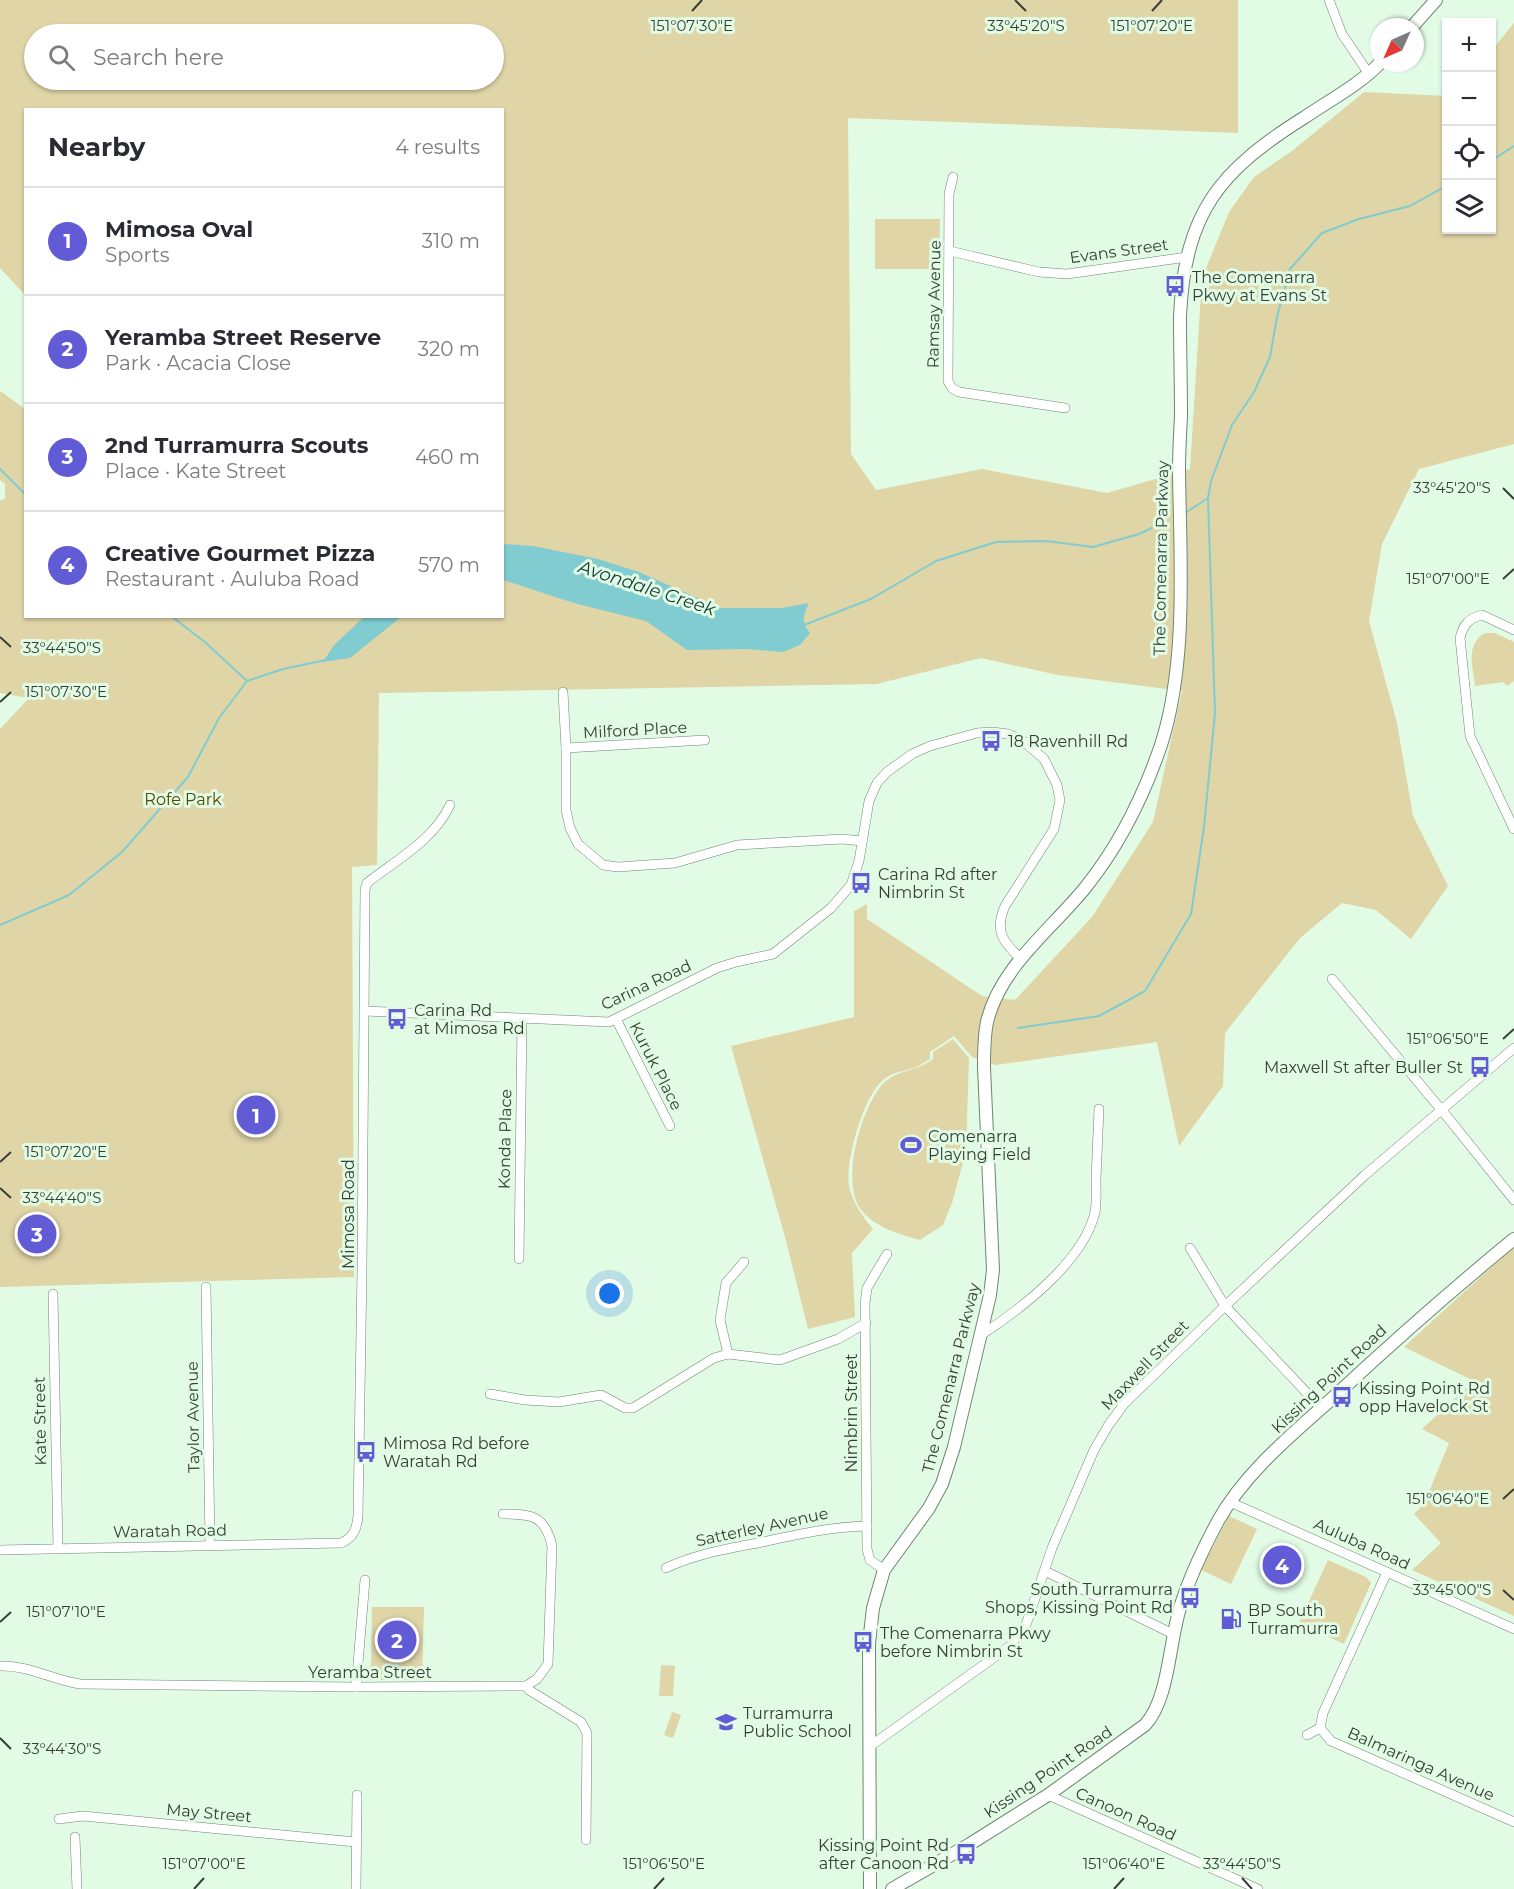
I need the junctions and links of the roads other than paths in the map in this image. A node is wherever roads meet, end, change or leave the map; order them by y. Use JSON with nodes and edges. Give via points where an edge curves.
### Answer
{"nodes":[{"id":1,"x":1329,"y":0,"type":"edge"},
{"id":2,"x":1436,"y":0,"type":"edge"},
{"id":3,"x":1420,"y":18,"type":"edge"},
{"id":4,"x":1369,"y":74,"type":"joint"},
{"id":5,"x":953,"y":177,"type":"dead end"},
{"id":6,"x":950,"y":251,"type":"junction"},
{"id":7,"x":1186,"y":256,"type":"junction"},
{"id":8,"x":1065,"y":408,"type":"dead end"},
{"id":9,"x":1514,"y":630,"type":"edge"},
{"id":10,"x":563,"y":693,"type":"dead end"},
{"id":11,"x":705,"y":740,"type":"dead end"},
{"id":12,"x":566,"y":748,"type":"junction"},
{"id":13,"x":450,"y":805,"type":"dead end"},
{"id":14,"x":1514,"y":829,"type":"edge"},
{"id":15,"x":862,"y":841,"type":"junction"},
{"id":16,"x":1021,"y":959,"type":"junction"},
{"id":17,"x":1332,"y":979,"type":"dead end"},
{"id":18,"x":366,"y":1011,"type":"junction"},
{"id":19,"x":522,"y":1019,"type":"junction"},
{"id":20,"x":616,"y":1019,"type":"junction"},
{"id":21,"x":1514,"y":1048,"type":"edge"},
{"id":22,"x":1099,"y":1109,"type":"dead end"},
{"id":23,"x":1441,"y":1110,"type":"junction"},
{"id":24,"x":670,"y":1126,"type":"dead end"},
{"id":25,"x":1514,"y":1200,"type":"edge"},
{"id":26,"x":1514,"y":1239,"type":"edge"},
{"id":27,"x":1190,"y":1248,"type":"dead end"},
{"id":28,"x":887,"y":1254,"type":"dead end"},
{"id":29,"x":519,"y":1259,"type":"dead end"},
{"id":30,"x":744,"y":1262,"type":"dead end"},
{"id":31,"x":206,"y":1287,"type":"dead end"},
{"id":32,"x":53,"y":1294,"type":"dead end"},
{"id":33,"x":1225,"y":1306,"type":"junction"},
{"id":34,"x":866,"y":1323,"type":"junction"},
{"id":35,"x":981,"y":1335,"type":"junction"},
{"id":36,"x":728,"y":1354,"type":"junction"},
{"id":37,"x":490,"y":1394,"type":"dead end"},
{"id":38,"x":1321,"y":1408,"type":"junction"},
{"id":39,"x":1230,"y":1502,"type":"junction"},
{"id":40,"x":502,"y":1514,"type":"dead end"},
{"id":41,"x":867,"y":1526,"type":"junction"},
{"id":42,"x":340,"y":1543,"type":"joint"},
{"id":43,"x":210,"y":1545,"type":"junction"},
{"id":44,"x":58,"y":1548,"type":"junction"},
{"id":45,"x":0,"y":1550,"type":"edge"},
{"id":46,"x":666,"y":1568,"type":"dead end"},
{"id":47,"x":884,"y":1570,"type":"junction"},
{"id":48,"x":1045,"y":1571,"type":"junction"},
{"id":49,"x":1388,"y":1572,"type":"junction"},
{"id":50,"x":365,"y":1580,"type":"dead end"},
{"id":51,"x":1514,"y":1629,"type":"edge"},
{"id":52,"x":1173,"y":1634,"type":"junction"},
{"id":53,"x":0,"y":1666,"type":"edge"},
{"id":54,"x":526,"y":1686,"type":"junction"},
{"id":55,"x":356,"y":1687,"type":"junction"},
{"id":56,"x":1320,"y":1728,"type":"junction"},
{"id":57,"x":1307,"y":1735,"type":"dead end"},
{"id":58,"x":869,"y":1747,"type":"junction"},
{"id":59,"x":357,"y":1795,"type":"dead end"},
{"id":60,"x":1048,"y":1795,"type":"junction"},
{"id":61,"x":59,"y":1819,"type":"dead end"},
{"id":62,"x":1514,"y":1822,"type":"edge"},
{"id":63,"x":75,"y":1837,"type":"dead end"},
{"id":64,"x":586,"y":1840,"type":"dead end"},
{"id":65,"x":356,"y":1842,"type":"junction"},
{"id":66,"x":77,"y":1889,"type":"edge"},
{"id":67,"x":356,"y":1889,"type":"edge"},
{"id":68,"x":870,"y":1889,"type":"edge"},
{"id":69,"x":892,"y":1889,"type":"edge"},
{"id":70,"x":1258,"y":1889,"type":"edge"}],
"edges":[{"from":1,"to":4,"type":"street","via":[[1342,34]]},
{"from":2,"to":3,"type":"main road"},
{"from":4,"to":7,"type":"main road","name":"The Comenarra Parkway","via":[[1267,142],[1232,171],[1205,209]]},
{"from":5,"to":6,"type":"street","name":"Ramsay Avenue","via":[[949,194]]},
{"from":6,"to":7,"type":"street","name":"Evans Street","via":[[1039,272],[1067,274]]},
{"from":6,"to":8,"type":"street","name":"Ramsay Avenue","via":[[948,381],[952,388]]},
{"from":7,"to":16,"type":"main road","name":"The Comenarra Parkway","via":[[1180,316],[1180,596],[1169,712],[1149,775],[1118,837],[1085,887]]},
{"from":9,"to":14,"type":"street","via":[[1482,615],[1469,620],[1460,638],[1470,736]]},
{"from":10,"to":12,"type":"street"},
{"from":11,"to":12,"type":"street","name":"Milford Place"},
{"from":12,"to":15,"type":"street","via":[[566,810],[570,828],[578,844],[603,865],[675,863],[737,845]]},
{"from":13,"to":18,"type":"street","name":"Mimosa Road","via":[[434,831],[367,883]]},
{"from":15,"to":16,"type":"street","name":"Carina Road","via":[[872,792],[887,772],[912,754],[949,739],[992,732],[1008,734],[1034,748],[1052,771],[1060,800],[1054,829],[1002,915],[1003,939]]},
{"from":15,"to":20,"type":"street","name":"Carina Road","via":[[857,872],[843,896],[773,954],[717,968]]},
{"from":16,"to":35,"type":"main road","name":"The Comenarra Parkway","via":[[998,992],[985,1032],[993,1252],[990,1295]]},
{"from":17,"to":23,"type":"street"},
{"from":18,"to":19,"type":"street","name":"Carina Road"},
{"from":18,"to":42,"type":"street","name":"Mimosa Road","via":[[358,1516],[352,1536]]},
{"from":19,"to":20,"type":"street","name":"Carina Road","via":[[599,1023]]},
{"from":19,"to":29,"type":"street","name":"Konda Place"},
{"from":20,"to":24,"type":"street","name":"Kuruk Place"},
{"from":21,"to":23,"type":"street","name":"Maxwell Street"},
{"from":22,"to":35,"type":"street","via":[[1096,1209],[1090,1228],[1059,1272]]},
{"from":23,"to":25,"type":"street"},
{"from":23,"to":33,"type":"street","name":"Maxwell Street"},
{"from":26,"to":38,"type":"main road","name":"Kissing Point Road","via":[[1429,1309]]},
{"from":27,"to":33,"type":"street"},
{"from":28,"to":34,"type":"street","name":"Nimbrin Street","via":[[867,1288]]},
{"from":30,"to":36,"type":"street","via":[[726,1282],[720,1320]]},
{"from":31,"to":43,"type":"street","name":"Taylor Avenue"},
{"from":32,"to":44,"type":"street","name":"Kate Street"},
{"from":33,"to":38,"type":"street"},
{"from":33,"to":48,"type":"street","name":"Maxwell Street","via":[[1143,1385],[1108,1426],[1094,1450]]},
{"from":34,"to":36,"type":"street","via":[[838,1339],[780,1360]]},
{"from":34,"to":41,"type":"street","name":"Nimbrin Street"},
{"from":35,"to":47,"type":"main road","name":"The Comenarra Parkway","via":[[942,1484]]},
{"from":36,"to":37,"type":"street","via":[[694,1369],[633,1408],[600,1395],[559,1402]]},
{"from":38,"to":39,"type":"main road","name":"Kissing Point Road","via":[[1272,1454]]},
{"from":39,"to":49,"type":"street","name":"Auluba Road"},
{"from":39,"to":52,"type":"main road","name":"Kissing Point Road","via":[[1194,1571]]},
{"from":40,"to":54,"type":"street","via":[[534,1517],[549,1532],[552,1546],[548,1664]]},
{"from":41,"to":46,"type":"street","name":"Satterley Avenue","via":[[832,1527],[755,1543],[690,1557]]},
{"from":41,"to":47,"type":"street","name":"Nimbrin Street","via":[[868,1555]]},
{"from":42,"to":43,"type":"street","name":"Waratah Road"},
{"from":43,"to":44,"type":"street","name":"Waratah Road"},
{"from":44,"to":45,"type":"street","name":"Waratah Road"},
{"from":47,"to":58,"type":"main road","name":"The Comenarra Parkway","via":[[870,1622]]},
{"from":48,"to":52,"type":"street"},
{"from":48,"to":58,"type":"street","name":"Maxwell Street","via":[[1026,1625],[1010,1646]]},
{"from":49,"to":51,"type":"street","name":"Auluba Road"},
{"from":49,"to":56,"type":"street","via":[[1323,1713]]},
{"from":50,"to":55,"type":"street"},
{"from":52,"to":60,"type":"main road","name":"Kissing Point Road","via":[[1162,1692],[1152,1717]]},
{"from":53,"to":55,"type":"street","name":"Yeramba Street","via":[[27,1668],[80,1684]]},
{"from":54,"to":55,"type":"street","name":"Yeramba Street"},
{"from":54,"to":64,"type":"street","via":[[585,1727]]},
{"from":56,"to":57,"type":"street"},
{"from":56,"to":62,"type":"street","name":"Balmaringa Avenue","via":[[1331,1741]]},
{"from":58,"to":68,"type":"main road","name":"The Comenarra Parkway"},
{"from":59,"to":65,"type":"street"},
{"from":60,"to":69,"type":"main road","name":"Kissing Point Road"},
{"from":60,"to":70,"type":"street","name":"Canoon Road"},
{"from":61,"to":65,"type":"street","name":"May Street","via":[[83,1816]]},
{"from":63,"to":66,"type":"street"},
{"from":65,"to":67,"type":"street"}]}
